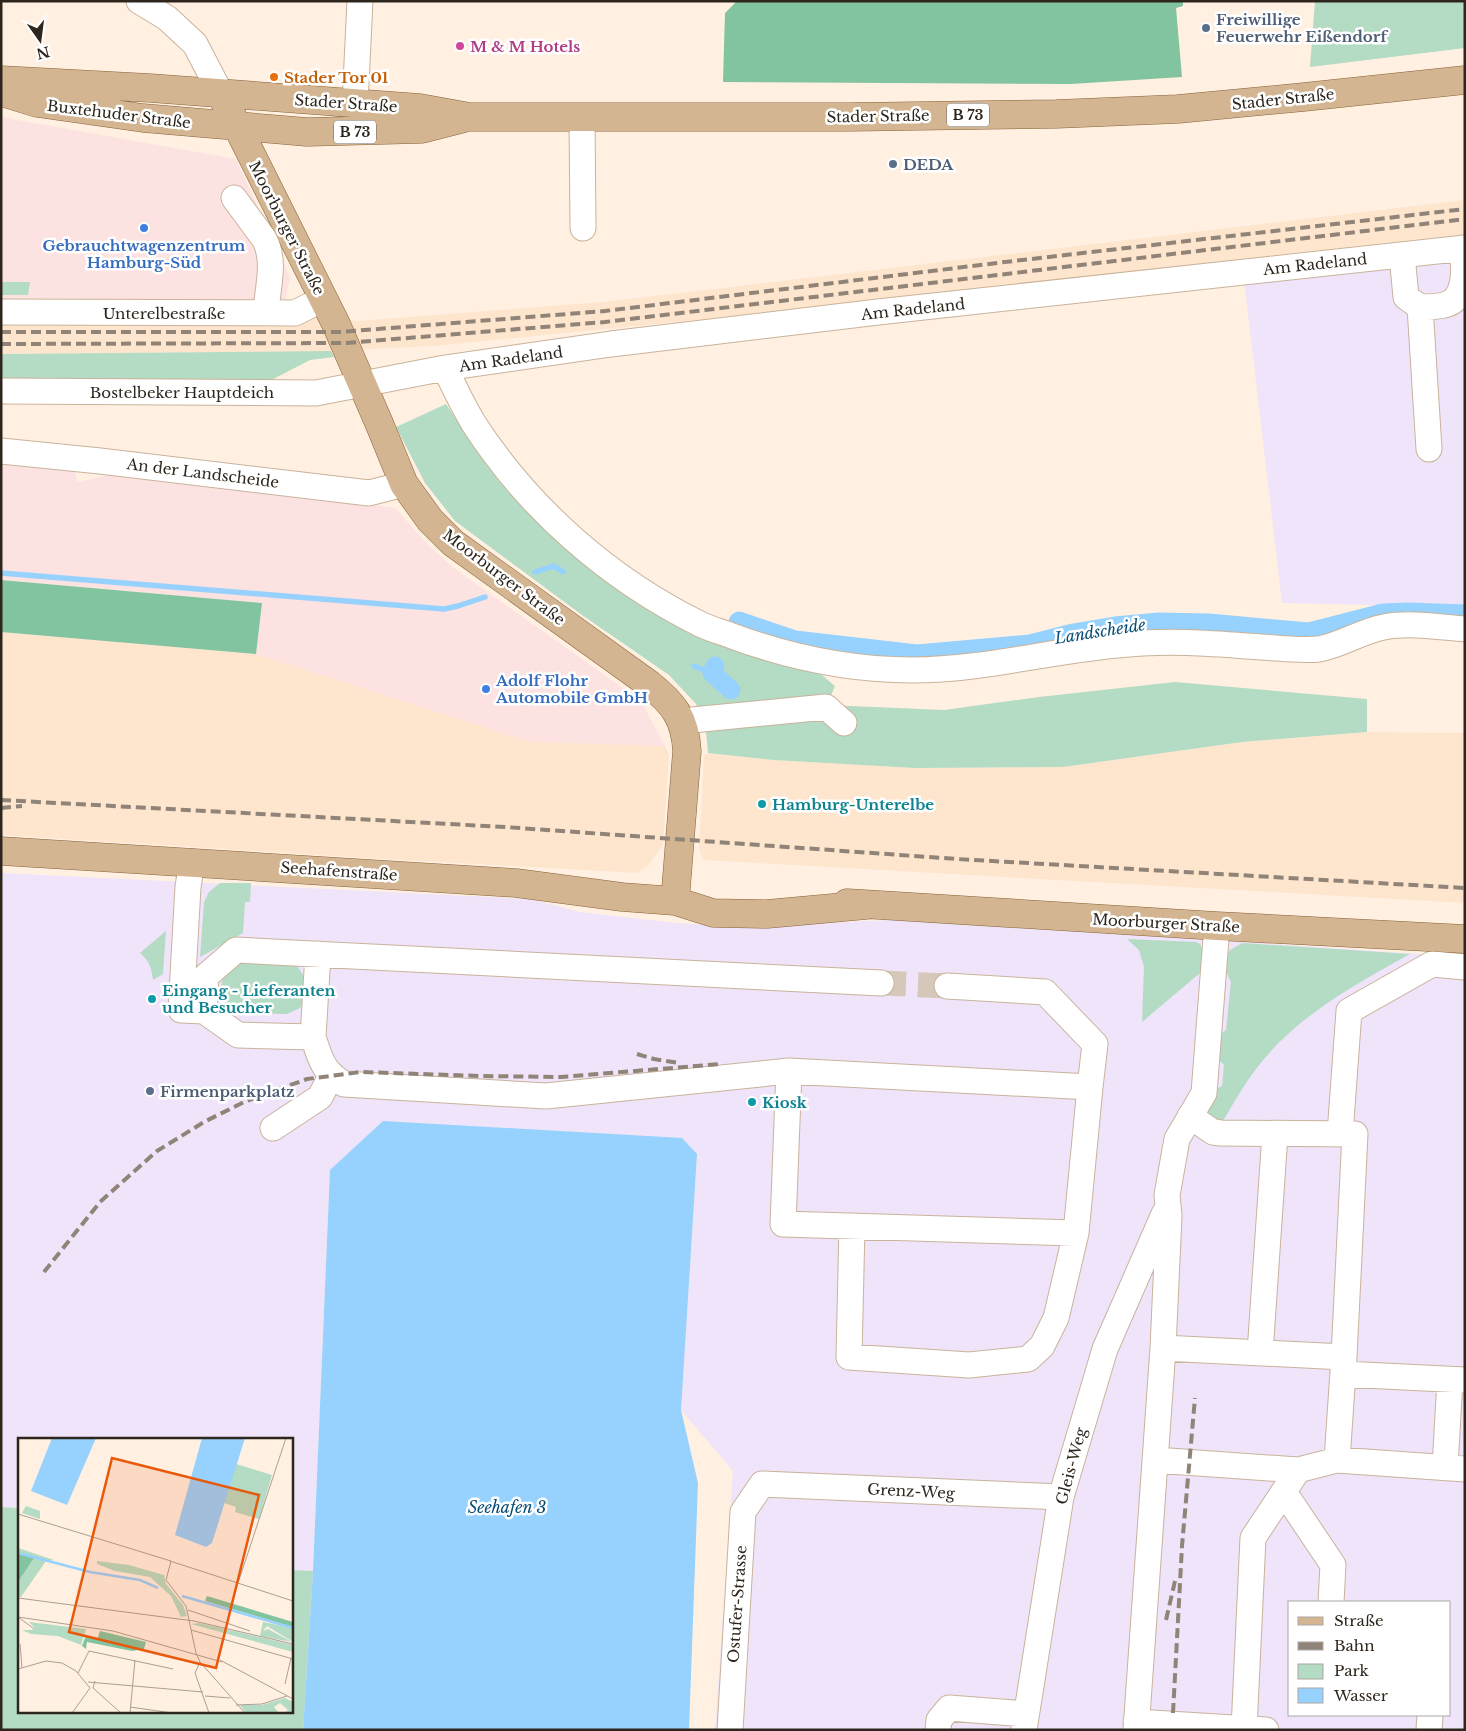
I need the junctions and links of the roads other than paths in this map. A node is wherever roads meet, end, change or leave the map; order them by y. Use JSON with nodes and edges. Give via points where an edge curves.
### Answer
{"nodes":[{"id":1,"x":139,"y":1,"type":"edge"},
{"id":2,"x":360,"y":1,"type":"edge"},
{"id":3,"x":172,"y":10,"type":"edge"},
{"id":4,"x":1,"y":80,"type":"edge"},
{"id":5,"x":1465,"y":80,"type":"edge"},
{"id":6,"x":1,"y":92,"type":"edge"},
{"id":7,"x":221,"y":94,"type":"junction"},
{"id":8,"x":355,"y":104,"type":"junction"},
{"id":9,"x":470,"y":117,"type":"junction"},
{"id":10,"x":582,"y":117,"type":"junction"},
{"id":11,"x":238,"y":127,"type":"junction"},
{"id":12,"x":234,"y":198,"type":"dead end"},
{"id":13,"x":583,"y":228,"type":"dead end"},
{"id":14,"x":1464,"y":248,"type":"edge"},
{"id":15,"x":1402,"y":255,"type":"junction"},
{"id":16,"x":323,"y":299,"type":"junction"},
{"id":17,"x":1420,"y":307,"type":"junction"},
{"id":18,"x":1,"y":312,"type":"edge"},
{"id":19,"x":266,"y":313,"type":"junction"},
{"id":20,"x":445,"y":368,"type":"junction"},
{"id":21,"x":362,"y":384,"type":"junction"},
{"id":22,"x":1,"y":391,"type":"edge"},
{"id":23,"x":1430,"y":449,"type":"dead end"},
{"id":24,"x":1,"y":451,"type":"edge"},
{"id":25,"x":404,"y":484,"type":"junction"},
{"id":26,"x":1465,"y":629,"type":"edge"},
{"id":27,"x":682,"y":721,"type":"junction"},
{"id":28,"x":844,"y":723,"type":"dead end"},
{"id":29,"x":1,"y":851,"type":"edge"},
{"id":30,"x":192,"y":862,"type":"junction"},
{"id":31,"x":675,"y":901,"type":"junction"},
{"id":32,"x":1218,"y":926,"type":"junction"},
{"id":33,"x":1465,"y":939,"type":"edge"},
{"id":34,"x":318,"y":954,"type":"junction"},
{"id":35,"x":1465,"y":967,"type":"edge"},
{"id":36,"x":881,"y":983,"type":"tunnel mouth"},
{"id":37,"x":947,"y":986,"type":"tunnel mouth"},
{"id":38,"x":204,"y":1011,"type":"junction"},
{"id":39,"x":313,"y":1038,"type":"junction"},
{"id":40,"x":789,"y":1071,"type":"junction"},
{"id":41,"x":331,"y":1076,"type":"junction"},
{"id":42,"x":1090,"y":1087,"type":"junction"},
{"id":43,"x":1190,"y":1116,"type":"junction"},
{"id":44,"x":273,"y":1128,"type":"dead end"},
{"id":45,"x":1275,"y":1134,"type":"junction"},
{"id":46,"x":1340,"y":1134,"type":"junction"},
{"id":47,"x":1166,"y":1205,"type":"junction"},
{"id":48,"x":852,"y":1226,"type":"junction"},
{"id":49,"x":1076,"y":1233,"type":"junction"},
{"id":50,"x":1163,"y":1348,"type":"junction"},
{"id":51,"x":1260,"y":1353,"type":"junction"},
{"id":52,"x":1343,"y":1366,"type":"junction"},
{"id":53,"x":1457,"y":1380,"type":"edge"},
{"id":54,"x":1155,"y":1460,"type":"junction"},
{"id":55,"x":1337,"y":1460,"type":"junction"},
{"id":56,"x":1455,"y":1468,"type":"edge"},
{"id":57,"x":1298,"y":1470,"type":"junction"},
{"id":58,"x":762,"y":1484,"type":"joint"},
{"id":59,"x":1284,"y":1492,"type":"junction"},
{"id":60,"x":1061,"y":1497,"type":"junction"},
{"id":61,"x":1331,"y":1601,"type":"edge"},
{"id":62,"x":1430,"y":1716,"type":"edge"},
{"id":63,"x":1025,"y":1722,"type":"edge"},
{"id":64,"x":1136,"y":1726,"type":"edge"},
{"id":65,"x":1255,"y":1729,"type":"edge"},
{"id":66,"x":730,"y":1730,"type":"edge"},
{"id":67,"x":938,"y":1730,"type":"edge"},
{"id":68,"x":1429,"y":1730,"type":"edge"}],
"edges":[{"from":1,"to":3,"type":"street"},
{"from":2,"to":8,"type":"street"},
{"from":3,"to":7,"type":"street"},
{"from":4,"to":7,"type":"main road","name":"Buxtehuder Straße","number":"B 73"},
{"from":5,"to":10,"type":"main road","name":"Stader Straße","number":"B 73","via":[[1178,109],[1056,114]]},
{"from":6,"to":11,"type":"main road","name":"Buxtehuder Straße","number":"B 73","via":[[37,103]]},
{"from":7,"to":8,"type":"main road","name":"Stader Straße","number":"B 73"},
{"from":7,"to":11,"type":"main road","name":"Moorburger Straße"},
{"from":8,"to":9,"type":"main road","name":"Stader Straße","number":"B 73","via":[[420,108]]},
{"from":9,"to":10,"type":"main road","name":"Stader Straße","number":"B 73"},
{"from":9,"to":11,"type":"main road","name":"Stader Straße","number":"B 73","via":[[422,129],[364,132]]},
{"from":10,"to":13,"type":"street"},
{"from":11,"to":16,"type":"main road","name":"Moorburger Straße"},
{"from":12,"to":19,"type":"street","via":[[269,248],[272,266]]},
{"from":14,"to":15,"type":"street","name":"Am Radeland"},
{"from":14,"to":17,"type":"street","via":[[1464,292],[1446,305]]},
{"from":15,"to":17,"type":"street","via":[[1406,297]]},
{"from":15,"to":20,"type":"street","name":"Am Radeland","via":[[611,344]]},
{"from":16,"to":19,"type":"street","name":"Unterelbestraße","via":[[295,313]]},
{"from":16,"to":21,"type":"main road","name":"Moorburger Straße"},
{"from":17,"to":23,"type":"street"},
{"from":18,"to":19,"type":"street","name":"Unterelbestraße"},
{"from":20,"to":21,"type":"street","name":"Am Radeland"},
{"from":20,"to":26,"type":"street","via":[[474,423],[506,467],[570,537],[615,572],[702,625],[792,655],[858,667],[953,669],[1092,646],[1150,642],[1318,649],[1385,627]]},
{"from":21,"to":22,"type":"street","name":"Bostelbeker Hauptdeich","via":[[316,393]]},
{"from":21,"to":25,"type":"main road","name":"Moorburger Straße"},
{"from":24,"to":25,"type":"street","name":"An der Landscheide","via":[[369,494]]},
{"from":25,"to":27,"type":"main road","name":"Moorburger Straße","via":[[430,520],[453,543],[649,684],[671,703]]},
{"from":27,"to":28,"type":"street","via":[[826,707]]},
{"from":27,"to":31,"type":"main road","name":"Moorburger Straße","via":[[687,751]]},
{"from":29,"to":30,"type":"main road","name":"Seehafenstraße"},
{"from":30,"to":31,"type":"main road","name":"Seehafenstraße","via":[[516,883]]},
{"from":30,"to":38,"type":"street","via":[[181,1010]]},
{"from":31,"to":32,"type":"main road","name":"Moorburger Straße","via":[[716,894]]},
{"from":32,"to":33,"type":"main road","name":"Moorburger Straße"},
{"from":32,"to":43,"type":"street","via":[[1204,1093]]},
{"from":34,"to":36,"type":"street"},
{"from":34,"to":38,"type":"street","via":[[236,950],[206,976]]},
{"from":34,"to":39,"type":"street"},
{"from":35,"to":46,"type":"street","via":[[1432,964],[1349,1011]]},
{"from":37,"to":42,"type":"street","via":[[1045,992],[1095,1044]]},
{"from":38,"to":39,"type":"street","via":[[238,1035]]},
{"from":39,"to":41,"type":"street"},
{"from":40,"to":41,"type":"street","via":[[546,1096],[360,1086],[344,1084]]},
{"from":40,"to":42,"type":"street"},
{"from":40,"to":48,"type":"street","via":[[783,1224]]},
{"from":41,"to":44,"type":"street","via":[[320,1097]]},
{"from":42,"to":49,"type":"street"},
{"from":43,"to":45,"type":"street","via":[[1213,1132]]},
{"from":43,"to":47,"type":"street","via":[[1177,1138]]},
{"from":45,"to":46,"type":"street"},
{"from":45,"to":51,"type":"street"},
{"from":46,"to":52,"type":"street","via":[[1354,1134]]},
{"from":47,"to":50,"type":"street","via":[[1170,1216]]},
{"from":47,"to":60,"type":"street","name":"Gleis-Weg","via":[[1105,1349]]},
{"from":48,"to":49,"type":"street"},
{"from":48,"to":49,"type":"street","via":[[849,1357],[969,1365],[1028,1358],[1042,1346],[1056,1318]]},
{"from":50,"to":51,"type":"street"},
{"from":50,"to":54,"type":"street"},
{"from":51,"to":52,"type":"street"},
{"from":52,"to":53,"type":"street"},
{"from":52,"to":55,"type":"street"},
{"from":53,"to":56,"type":"street"},
{"from":54,"to":57,"type":"street"},
{"from":54,"to":64,"type":"street"},
{"from":55,"to":56,"type":"street"},
{"from":55,"to":57,"type":"street"},
{"from":57,"to":59,"type":"street"},
{"from":58,"to":60,"type":"street","name":"Grenz-Weg"},
{"from":58,"to":66,"type":"street","name":"Ostufer-Strasse","via":[[743,1512]]},
{"from":59,"to":61,"type":"street","via":[[1333,1565]]},
{"from":59,"to":65,"type":"street","via":[[1253,1538]]},
{"from":60,"to":63,"type":"street","name":"Gleis-Weg"},
{"from":62,"to":68,"type":"street"},
{"from":63,"to":67,"type":"street","via":[[949,1708],[939,1720]]},
{"from":64,"to":65,"type":"street"}]}
